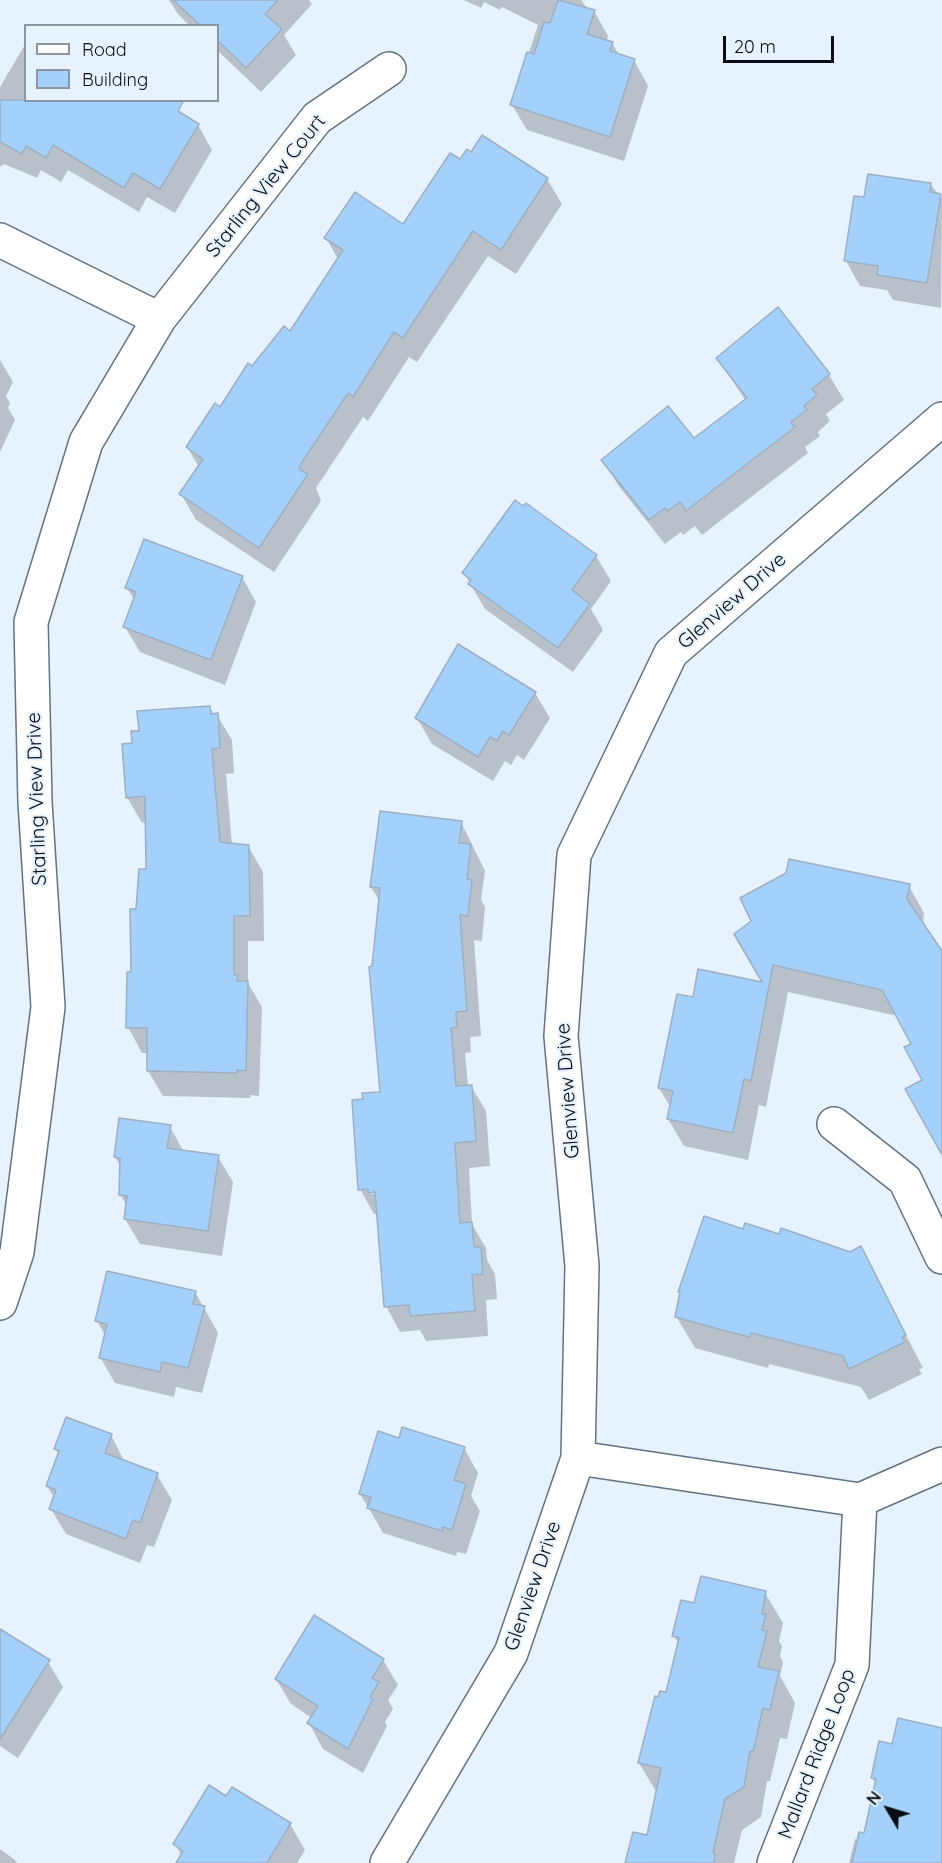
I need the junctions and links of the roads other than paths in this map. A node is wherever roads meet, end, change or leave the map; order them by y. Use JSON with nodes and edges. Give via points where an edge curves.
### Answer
{"nodes":[{"id":1,"x":389,"y":69,"type":"dead end"},
{"id":2,"x":0,"y":240,"type":"edge"},
{"id":3,"x":159,"y":319,"type":"junction"},
{"id":4,"x":942,"y":419,"type":"edge"},
{"id":5,"x":834,"y":1124,"type":"dead end"},
{"id":6,"x":942,"y":1257,"type":"edge"},
{"id":7,"x":0,"y":1303,"type":"edge"},
{"id":8,"x":578,"y":1458,"type":"junction"},
{"id":9,"x":942,"y":1464,"type":"edge"},
{"id":10,"x":860,"y":1500,"type":"junction"},
{"id":11,"x":387,"y":1863,"type":"edge"},
{"id":12,"x":774,"y":1863,"type":"edge"}],
"edges":[{"from":1,"to":3,"type":"street","name":"Starling View Court","via":[[317,118]]},
{"from":2,"to":3,"type":"street"},
{"from":3,"to":7,"type":"street","name":"Starling View Drive","via":[[86,442],[31,622],[35,801],[48,1007],[17,1252]]},
{"from":4,"to":8,"type":"street","name":"Glenview Drive","via":[[671,653],[574,855],[561,1036],[582,1266]]},
{"from":5,"to":6,"type":"street","via":[[905,1180]]},
{"from":8,"to":10,"type":"street"},
{"from":8,"to":11,"type":"street","name":"Glenview Drive","via":[[511,1653]]},
{"from":9,"to":10,"type":"street"},
{"from":10,"to":12,"type":"street","name":"Mallard Ridge Loop","via":[[852,1665]]}]}
